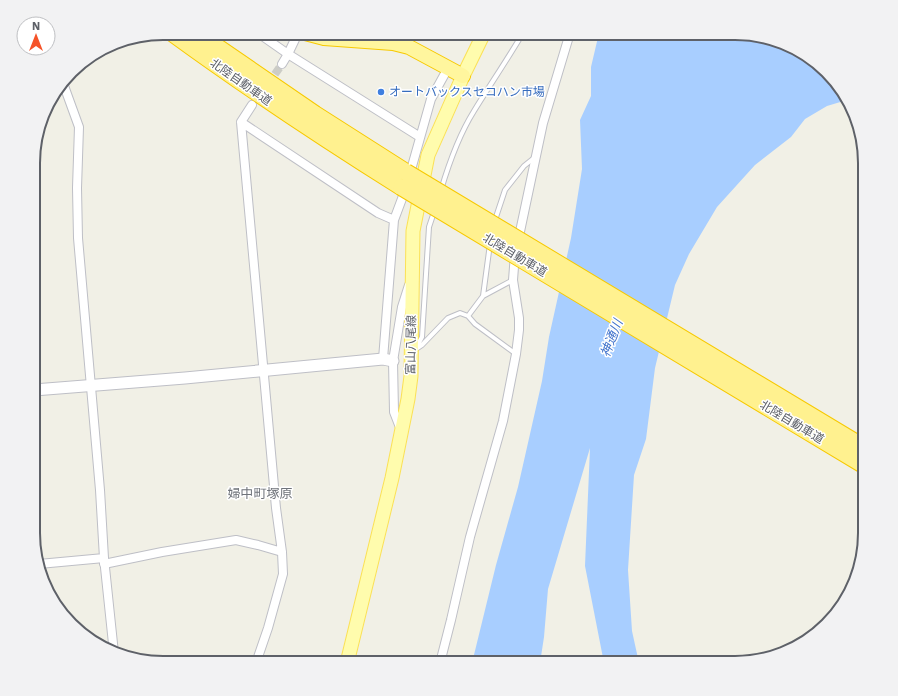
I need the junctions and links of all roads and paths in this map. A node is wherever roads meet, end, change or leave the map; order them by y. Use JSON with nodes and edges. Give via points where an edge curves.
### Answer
{"nodes":[{"id":1,"x":182,"y":40,"type":"edge"},
{"id":2,"x":207,"y":40,"type":"edge"},
{"id":3,"x":268,"y":40,"type":"edge"},
{"id":4,"x":295,"y":40,"type":"edge"},
{"id":5,"x":352,"y":40,"type":"edge"},
{"id":6,"x":410,"y":40,"type":"edge"},
{"id":7,"x":481,"y":40,"type":"edge"},
{"id":8,"x":519,"y":40,"type":"edge"},
{"id":9,"x":568,"y":40,"type":"edge"},
{"id":10,"x":409,"y":47,"type":"junction"},
{"id":11,"x":288,"y":54,"type":"junction"},
{"id":12,"x":282,"y":64,"type":"tunnel mouth"},
{"id":13,"x":448,"y":68,"type":"junction"},
{"id":14,"x":463,"y":76,"type":"junction"},
{"id":15,"x":65,"y":89,"type":"edge"},
{"id":16,"x":252,"y":106,"type":"dead end"},
{"id":17,"x":241,"y":122,"type":"junction"},
{"id":18,"x":420,"y":137,"type":"junction"},
{"id":19,"x":536,"y":155,"type":"junction"},
{"id":20,"x":403,"y":179,"type":"junction"},
{"id":21,"x":439,"y":197,"type":"dead end"},
{"id":22,"x":436,"y":204,"type":"dead end"},
{"id":23,"x":394,"y":220,"type":"junction"},
{"id":24,"x":491,"y":230,"type":"dead end"},
{"id":25,"x":490,"y":237,"type":"dead end"},
{"id":26,"x":412,"y":272,"type":"junction"},
{"id":27,"x":513,"y":280,"type":"junction"},
{"id":28,"x":483,"y":296,"type":"junction"},
{"id":29,"x":468,"y":316,"type":"junction"},
{"id":30,"x":413,"y":351,"type":"junction"},
{"id":31,"x":516,"y":354,"type":"junction"},
{"id":32,"x":388,"y":360,"type":"junction"},
{"id":33,"x":264,"y":370,"type":"junction"},
{"id":34,"x":91,"y":386,"type":"junction"},
{"id":35,"x":40,"y":390,"type":"edge"},
{"id":36,"x":401,"y":431,"type":"junction"},
{"id":37,"x":858,"y":444,"type":"edge"},
{"id":38,"x":858,"y":462,"type":"edge"},
{"id":39,"x":282,"y":552,"type":"junction"},
{"id":40,"x":104,"y":561,"type":"junction"},
{"id":41,"x":44,"y":564,"type":"edge"},
{"id":42,"x":113,"y":645,"type":"edge"},
{"id":43,"x":258,"y":656,"type":"edge"},
{"id":44,"x":349,"y":656,"type":"edge"},
{"id":45,"x":442,"y":656,"type":"edge"}],
"edges":[{"from":1,"to":20,"type":"highway","name":"北陸自動車道","via":[[314,132]]},
{"from":2,"to":20,"type":"highway","name":"北陸自動車道","via":[[315,114]]},
{"from":3,"to":11,"type":"street"},
{"from":4,"to":11,"type":"street"},
{"from":5,"to":10,"type":"highway","via":[[393,43]]},
{"from":6,"to":10,"type":"lane"},
{"from":7,"to":14,"type":"main road","name":"富山八尾線"},
{"from":8,"to":21,"type":"lane","via":[[473,112],[450,159]]},
{"from":9,"to":19,"type":"street"},
{"from":10,"to":13,"type":"highway"},
{"from":11,"to":12,"type":"street"},
{"from":11,"to":18,"type":"street"},
{"from":13,"to":14,"type":"highway"},
{"from":13,"to":18,"type":"street","via":[[431,99]]},
{"from":14,"to":26,"type":"main road","name":"富山八尾線","via":[[428,155],[413,231]]},
{"from":15,"to":34,"type":"street","via":[[79,127],[78,238]]},
{"from":16,"to":17,"type":"street"},
{"from":17,"to":23,"type":"street","via":[[378,213]]},
{"from":17,"to":33,"type":"street"},
{"from":18,"to":23,"type":"street"},
{"from":19,"to":24,"type":"lane","via":[[505,190]]},
{"from":19,"to":27,"type":"street","via":[[514,259]]},
{"from":20,"to":37,"type":"highway","name":"北陸自動車道","bridge":true},
{"from":20,"to":38,"type":"highway","name":"北陸自動車道","bridge":true},
{"from":22,"to":30,"type":"lane","via":[[429,227],[422,337]]},
{"from":23,"to":32,"type":"street"},
{"from":25,"to":28,"type":"lane"},
{"from":26,"to":30,"type":"main road","name":"富山八尾線"},
{"from":26,"to":32,"type":"street"},
{"from":27,"to":28,"type":"lane"},
{"from":27,"to":31,"type":"street","via":[[520,318]]},
{"from":28,"to":29,"type":"lane"},
{"from":29,"to":30,"type":"lane","via":[[460,313],[448,318]]},
{"from":29,"to":31,"type":"lane"},
{"from":30,"to":36,"type":"main road","name":"富山八尾線","via":[[408,399]]},
{"from":31,"to":45,"type":"street","via":[[503,421],[470,537]]},
{"from":32,"to":33,"type":"street"},
{"from":32,"to":36,"type":"street","via":[[394,412]]},
{"from":33,"to":34,"type":"street"},
{"from":33,"to":39,"type":"street"},
{"from":34,"to":35,"type":"street"},
{"from":34,"to":40,"type":"street"},
{"from":36,"to":44,"type":"main road","name":"富山八尾線","via":[[387,501]]},
{"from":39,"to":40,"type":"street","via":[[236,540]]},
{"from":39,"to":43,"type":"street","via":[[283,574]]},
{"from":40,"to":41,"type":"street"},
{"from":40,"to":42,"type":"street"}]}
